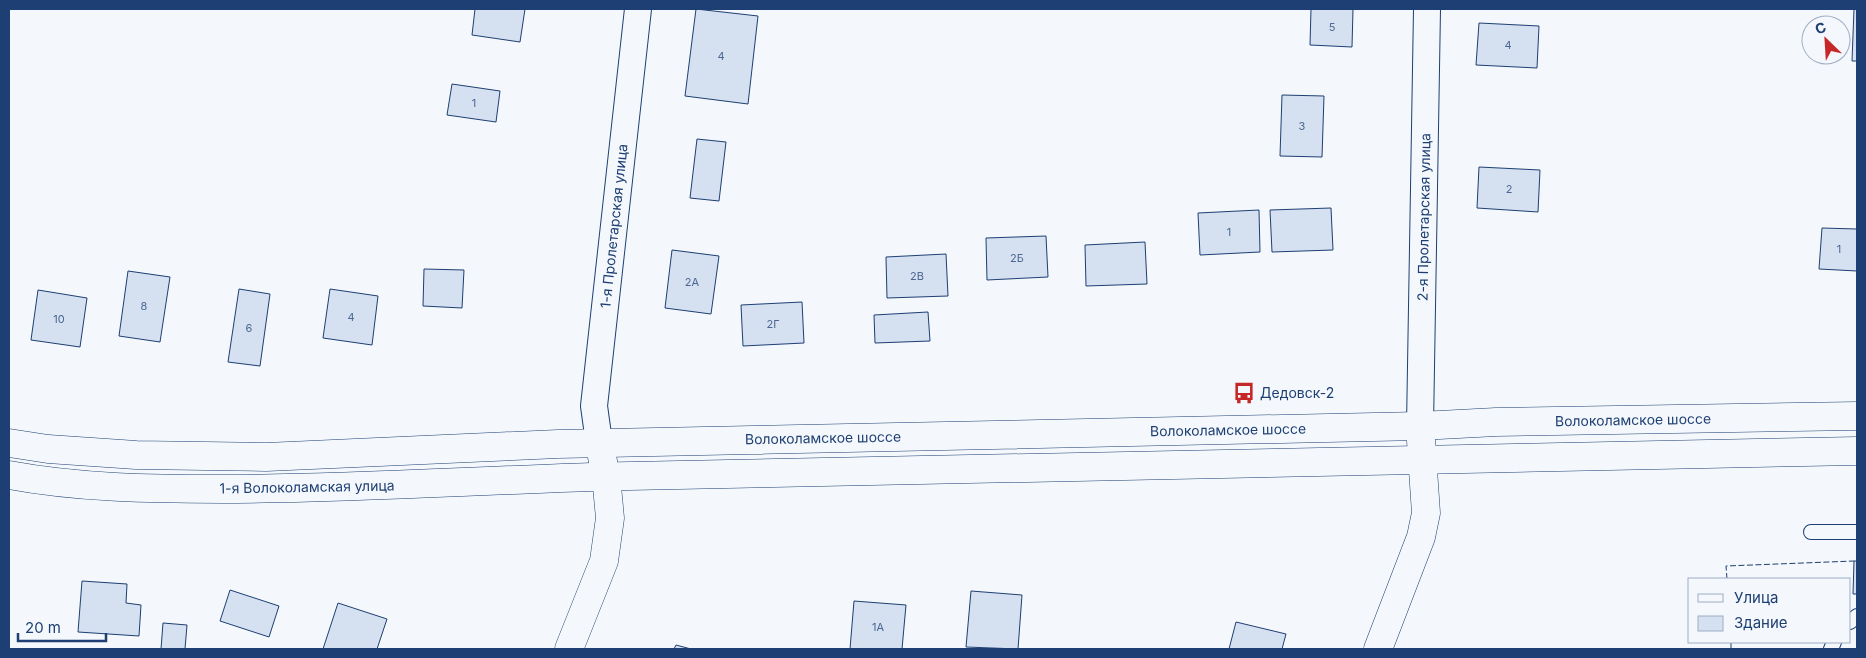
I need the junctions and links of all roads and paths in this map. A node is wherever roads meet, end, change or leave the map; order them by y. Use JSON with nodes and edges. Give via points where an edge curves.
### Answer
{"nodes":[{"id":1,"x":638,"y":9,"type":"edge"},
{"id":2,"x":1427,"y":9,"type":"edge"},
{"id":3,"x":1857,"y":416,"type":"edge"},
{"id":4,"x":1420,"y":426,"type":"junction"},
{"id":5,"x":599,"y":442,"type":"junction"},
{"id":6,"x":9,"y":443,"type":"edge"},
{"id":7,"x":1857,"y":451,"type":"edge"},
{"id":8,"x":1422,"y":459,"type":"junction"},
{"id":9,"x":9,"y":476,"type":"edge"},
{"id":10,"x":606,"y":476,"type":"junction"},
{"id":11,"x":1811,"y":532,"type":"dead end"},
{"id":12,"x":1857,"y":532,"type":"edge"},
{"id":13,"x":569,"y":649,"type":"edge"},
{"id":14,"x":1378,"y":649,"type":"edge"}],
"edges":[{"from":1,"to":5,"type":"street","name":"1-я Пролетарская улица","via":[[594,406]]},
{"from":2,"to":4,"type":"street","name":"2-я Пролетарская улица"},
{"from":3,"to":4,"type":"main road","name":"Волоколамское шоссе"},
{"from":4,"to":5,"type":"main road","name":"Волоколамское шоссе"},
{"from":4,"to":8,"type":"main road"},
{"from":5,"to":6,"type":"main road","via":[[266,457],[136,455],[48,450]]},
{"from":5,"to":10,"type":"main road"},
{"from":7,"to":8,"type":"main road"},
{"from":8,"to":10,"type":"main road"},
{"from":8,"to":14,"type":"main road","via":[[1426,513],[1421,537]]},
{"from":9,"to":10,"type":"main road","name":"1-я Волоколамская улица","via":[[42,482],[148,489],[260,489]]},
{"from":10,"to":13,"type":"main road","via":[[610,518],[604,561]]},
{"from":11,"to":12,"type":"lane"}]}
